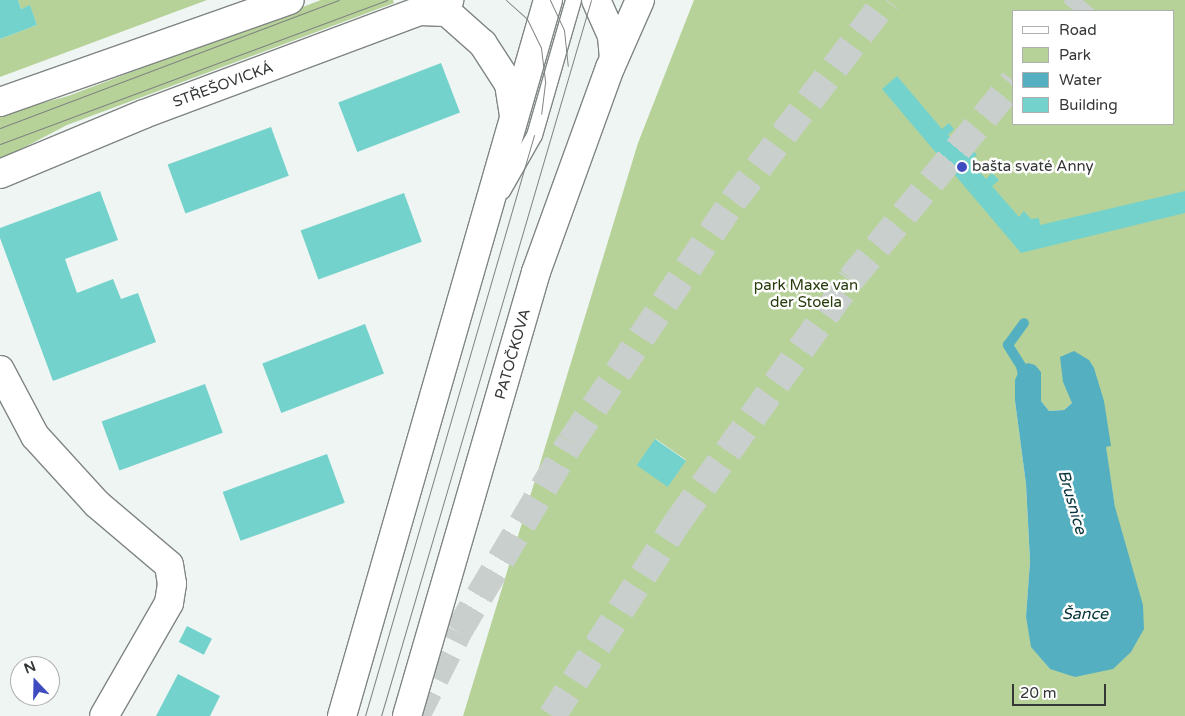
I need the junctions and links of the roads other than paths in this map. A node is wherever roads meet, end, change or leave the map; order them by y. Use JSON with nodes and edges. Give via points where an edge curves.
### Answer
{"nodes":[{"id":1,"x":290,"y":0,"type":"edge"},
{"id":2,"x":448,"y":0,"type":"edge"},
{"id":3,"x":548,"y":0,"type":"edge"},
{"id":4,"x":573,"y":0,"type":"edge"},
{"id":5,"x":596,"y":0,"type":"edge"},
{"id":6,"x":640,"y":0,"type":"edge"},
{"id":7,"x":420,"y":11,"type":"junction"},
{"id":8,"x":614,"y":58,"type":"junction"},
{"id":9,"x":0,"y":102,"type":"edge"},
{"id":10,"x":514,"y":116,"type":"junction"},
{"id":11,"x":0,"y":174,"type":"edge"},
{"id":12,"x":482,"y":227,"type":"junction"},
{"id":13,"x":0,"y":370,"type":"edge"},
{"id":14,"x":104,"y":716,"type":"edge"},
{"id":15,"x":342,"y":716,"type":"edge"},
{"id":16,"x":408,"y":716,"type":"edge"}],
"edges":[{"from":1,"to":9,"type":"main road"},
{"from":2,"to":7,"type":"main road","name":"STŘEŠOVICKÁ"},
{"from":3,"to":10,"type":"main road"},
{"from":4,"to":12,"type":"lane","via":[[534,135]]},
{"from":5,"to":8,"type":"main road","via":[[612,36]]},
{"from":6,"to":8,"type":"main road","name":"PATOČKOVA"},
{"from":7,"to":10,"type":"main road","via":[[447,12],[487,48],[508,84]]},
{"from":7,"to":11,"type":"main road","name":"STŘEŠOVICKÁ","via":[[144,114]]},
{"from":8,"to":16,"type":"main road","name":"PATOČKOVA","via":[[536,272]]},
{"from":10,"to":12,"type":"main road"},
{"from":12,"to":15,"type":"main road"},
{"from":13,"to":14,"type":"main road","via":[[35,436],[96,504],[169,565],[172,584],[169,603]]}]}
